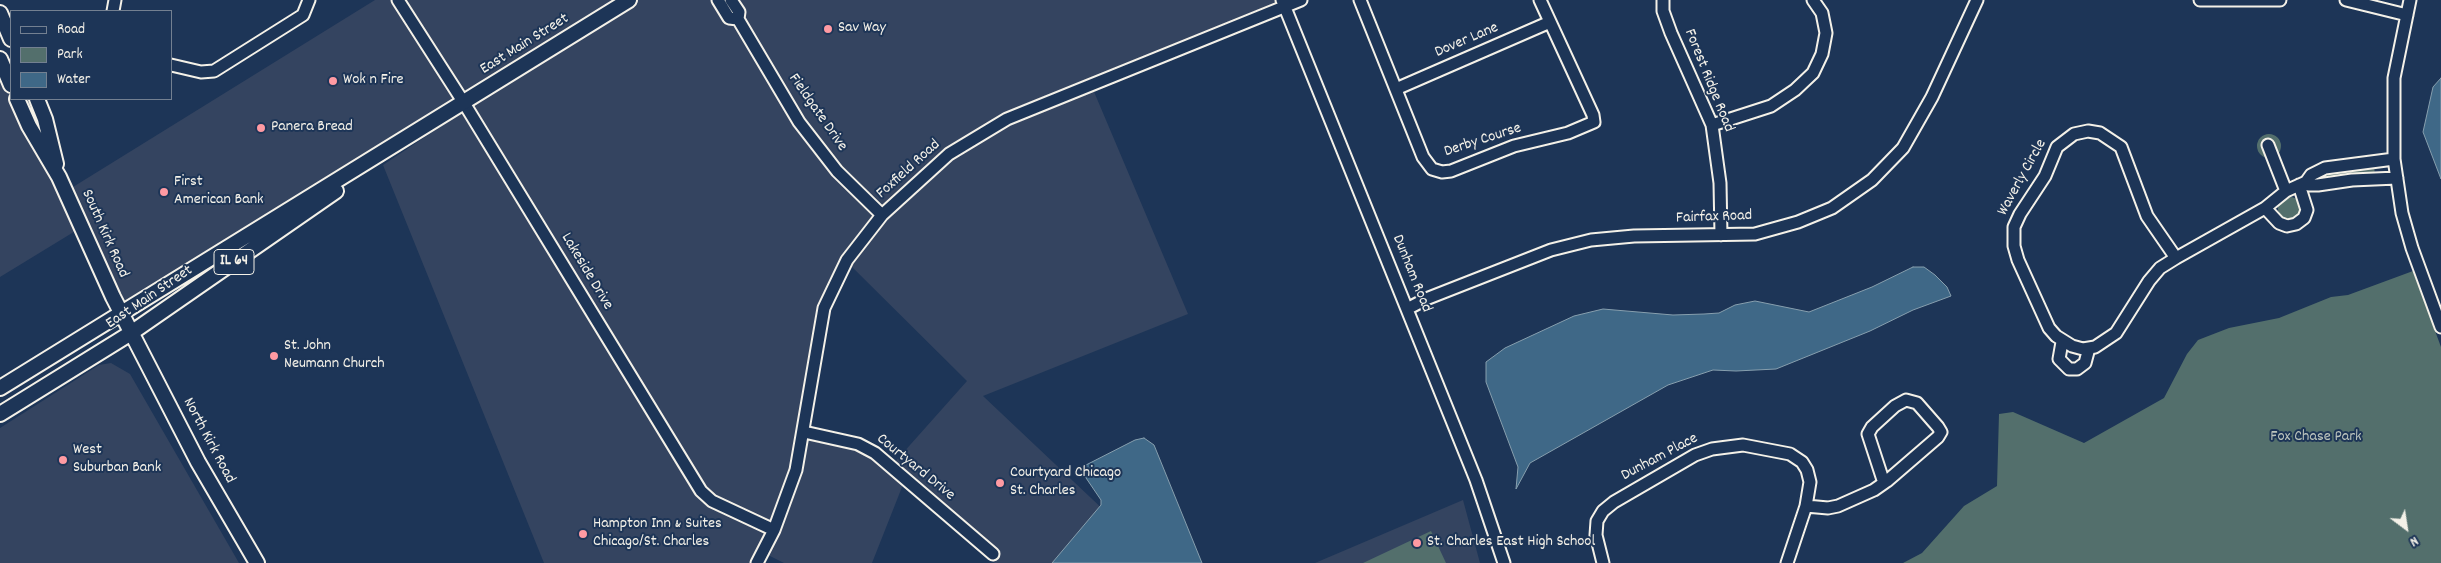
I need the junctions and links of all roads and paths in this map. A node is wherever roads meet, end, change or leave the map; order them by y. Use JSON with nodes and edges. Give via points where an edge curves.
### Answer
{"nodes":[{"id":1,"x":309,"y":0,"type":"edge"},
{"id":2,"x":398,"y":0,"type":"edge"},
{"id":3,"x":629,"y":0,"type":"edge"},
{"id":4,"x":718,"y":0,"type":"edge"},
{"id":5,"x":731,"y":0,"type":"edge"},
{"id":6,"x":1301,"y":0,"type":"edge"},
{"id":7,"x":1360,"y":0,"type":"edge"},
{"id":8,"x":1540,"y":0,"type":"edge"},
{"id":9,"x":1663,"y":0,"type":"edge"},
{"id":10,"x":1813,"y":0,"type":"edge"},
{"id":11,"x":1977,"y":0,"type":"edge"},
{"id":12,"x":2200,"y":0,"type":"edge"},
{"id":13,"x":2264,"y":0,"type":"edge"},
{"id":14,"x":2280,"y":0,"type":"edge"},
{"id":15,"x":2346,"y":0,"type":"edge"},
{"id":16,"x":2410,"y":0,"type":"edge"},
{"id":17,"x":1284,"y":4,"type":"edge"},
{"id":18,"x":0,"y":13,"type":"edge"},
{"id":19,"x":2407,"y":15,"type":"junction"},
{"id":20,"x":738,"y":19,"type":"junction"},
{"id":21,"x":1550,"y":22,"type":"junction"},
{"id":22,"x":10,"y":37,"type":"edge"},
{"id":23,"x":0,"y":59,"type":"edge"},
{"id":24,"x":172,"y":65,"type":"edge"},
{"id":25,"x":10,"y":84,"type":"edge"},
{"id":26,"x":1396,"y":89,"type":"junction"},
{"id":27,"x":17,"y":100,"type":"edge"},
{"id":28,"x":37,"y":100,"type":"edge"},
{"id":29,"x":464,"y":103,"type":"junction"},
{"id":30,"x":1712,"y":125,"type":"junction"},
{"id":31,"x":2268,"y":144,"type":"dead end"},
{"id":32,"x":2394,"y":159,"type":"junction"},
{"id":33,"x":59,"y":176,"type":"junction"},
{"id":34,"x":2397,"y":178,"type":"junction"},
{"id":35,"x":2302,"y":183,"type":"junction"},
{"id":36,"x":2286,"y":191,"type":"junction"},
{"id":37,"x":2265,"y":208,"type":"junction"},
{"id":38,"x":882,"y":215,"type":"junction"},
{"id":39,"x":1721,"y":235,"type":"junction"},
{"id":40,"x":2176,"y":258,"type":"junction"},
{"id":41,"x":1407,"y":309,"type":"junction"},
{"id":42,"x":122,"y":314,"type":"junction"},
{"id":43,"x":2440,"y":320,"type":"edge"},
{"id":44,"x":131,"y":333,"type":"junction"},
{"id":45,"x":2062,"y":342,"type":"junction"},
{"id":46,"x":2089,"y":348,"type":"junction"},
{"id":47,"x":0,"y":388,"type":"edge"},
{"id":48,"x":0,"y":414,"type":"edge"},
{"id":49,"x":804,"y":432,"type":"junction"},
{"id":50,"x":1884,"y":483,"type":"junction"},
{"id":51,"x":1806,"y":506,"type":"junction"},
{"id":52,"x":774,"y":530,"type":"junction"},
{"id":53,"x":993,"y":554,"type":"dead end"},
{"id":54,"x":257,"y":563,"type":"edge"},
{"id":55,"x":757,"y":563,"type":"edge"},
{"id":56,"x":1504,"y":563,"type":"edge"},
{"id":57,"x":1603,"y":563,"type":"edge"},
{"id":58,"x":1786,"y":563,"type":"edge"}],
"edges":[{"from":1,"to":24,"type":"street","via":[[303,14],[214,71],[201,72]]},
{"from":2,"to":29,"type":"street","name":"Lakeside Drive"},
{"from":3,"to":29,"type":"main road","name":"East Main Street","number":"IL 64"},
{"from":4,"to":20,"type":"street","name":"Fieldgate Drive","via":[[729,18]]},
{"from":5,"to":20,"type":"street","name":"Fieldgate Drive","via":[[739,12]]},
{"from":6,"to":17,"type":"street","name":"Foxfield Road"},
{"from":7,"to":26,"type":"street","name":"Derby Course"},
{"from":8,"to":21,"type":"street","name":"Derby Course"},
{"from":9,"to":30,"type":"street","name":"Forest Ridge Road","via":[[1663,11],[1671,33]]},
{"from":10,"to":30,"type":"street","via":[[1822,13],[1826,33],[1822,54],[1813,73],[1771,106]]},
{"from":11,"to":39,"type":"street","name":"Fairfax Road","via":[[1932,97],[1903,148],[1872,180],[1832,208],[1798,222],[1755,234]]},
{"from":12,"to":13,"type":"street"},
{"from":13,"to":14,"type":"street"},
{"from":15,"to":19,"type":"street"},
{"from":16,"to":19,"type":"street"},
{"from":17,"to":38,"type":"street","name":"Foxfield Road","via":[[1007,119],[949,154]]},
{"from":17,"to":41,"type":"street","name":"Dunham Road"},
{"from":18,"to":22,"type":"main road"},
{"from":19,"to":32,"type":"street","via":[[2394,78]]},
{"from":20,"to":38,"type":"street","name":"Fieldgate Drive","via":[[799,122],[837,171]]},
{"from":21,"to":26,"type":"street","name":"Dover Lane"},
{"from":21,"to":26,"type":"street","name":"Derby Course","via":[[1593,115],[1594,122],[1589,126],[1514,146],[1442,172],[1432,169],[1423,157]]},
{"from":23,"to":25,"type":"main road"},
{"from":27,"to":33,"type":"main road","name":"South Kirk Road"},
{"from":28,"to":33,"type":"main road","name":"South Kirk Road","via":[[46,119]]},
{"from":29,"to":42,"type":"main road","name":"East Main Street","number":"IL 64"},
{"from":29,"to":44,"type":"main road","name":"East Main Street","number":"IL 64"},
{"from":29,"to":52,"type":"street","name":"Lakeside Drive","via":[[701,491],[712,501]]},
{"from":30,"to":39,"type":"street","name":"Forest Ridge Road","via":[[1720,182]]},
{"from":31,"to":36,"type":"street"},
{"from":32,"to":34,"type":"street"},
{"from":32,"to":35,"type":"street","via":[[2325,168]]},
{"from":33,"to":42,"type":"main road","name":"South Kirk Road"},
{"from":34,"to":35,"type":"street","via":[[2318,185]]},
{"from":34,"to":43,"type":"street","via":[[2412,248]]},
{"from":35,"to":36,"type":"street"},
{"from":35,"to":37,"type":"street","via":[[2307,210],[2304,218],[2296,224],[2287,226],[2279,223]]},
{"from":36,"to":37,"type":"street"},
{"from":37,"to":40,"type":"street"},
{"from":38,"to":49,"type":"street","name":"Foxfield Road","via":[[847,260],[824,308]]},
{"from":39,"to":41,"type":"street","name":"Fairfax Road","via":[[1591,240],[1551,250]]},
{"from":40,"to":45,"type":"street","name":"Waverly Circle","via":[[2147,216],[2121,147],[2100,132],[2088,131],[2066,138],[2057,146],[2042,183],[2020,214],[2013,237],[2018,260],[2040,311],[2048,328]]},
{"from":40,"to":46,"type":"street","via":[[2160,268],[2149,281],[2116,333],[2106,342]]},
{"from":41,"to":56,"type":"street","name":"Dunham Road","via":[[1476,480]]},
{"from":42,"to":44,"type":"main road","name":"South Kirk Road"},
{"from":42,"to":47,"type":"main road","name":"East Main Street","number":"IL 64"},
{"from":44,"to":48,"type":"main road","name":"East Main Street","number":"IL 64"},
{"from":44,"to":54,"type":"main road","name":"North Kirk Road","via":[[198,462]]},
{"from":45,"to":46,"type":"street"},
{"from":45,"to":46,"type":"street","via":[[2058,359],[2069,369],[2077,369],[2085,363]]},
{"from":49,"to":52,"type":"street","name":"Foxfield Road","via":[[796,470]]},
{"from":49,"to":53,"type":"street","name":"Courtyard Drive","via":[[858,444],[875,454]]},
{"from":50,"to":50,"type":"street","via":[[1941,432],[1917,403],[1906,400],[1895,406],[1868,434]]},
{"from":50,"to":51,"type":"street","via":[[1838,506]]},
{"from":51,"to":57,"type":"street","name":"Dunham Place","via":[[1810,482],[1807,470],[1790,454],[1743,446],[1712,448],[1603,511],[1597,521],[1596,535]]},
{"from":51,"to":58,"type":"street","name":"Dunham Place"},
{"from":52,"to":55,"type":"street","name":"Foxfield Road"}]}
